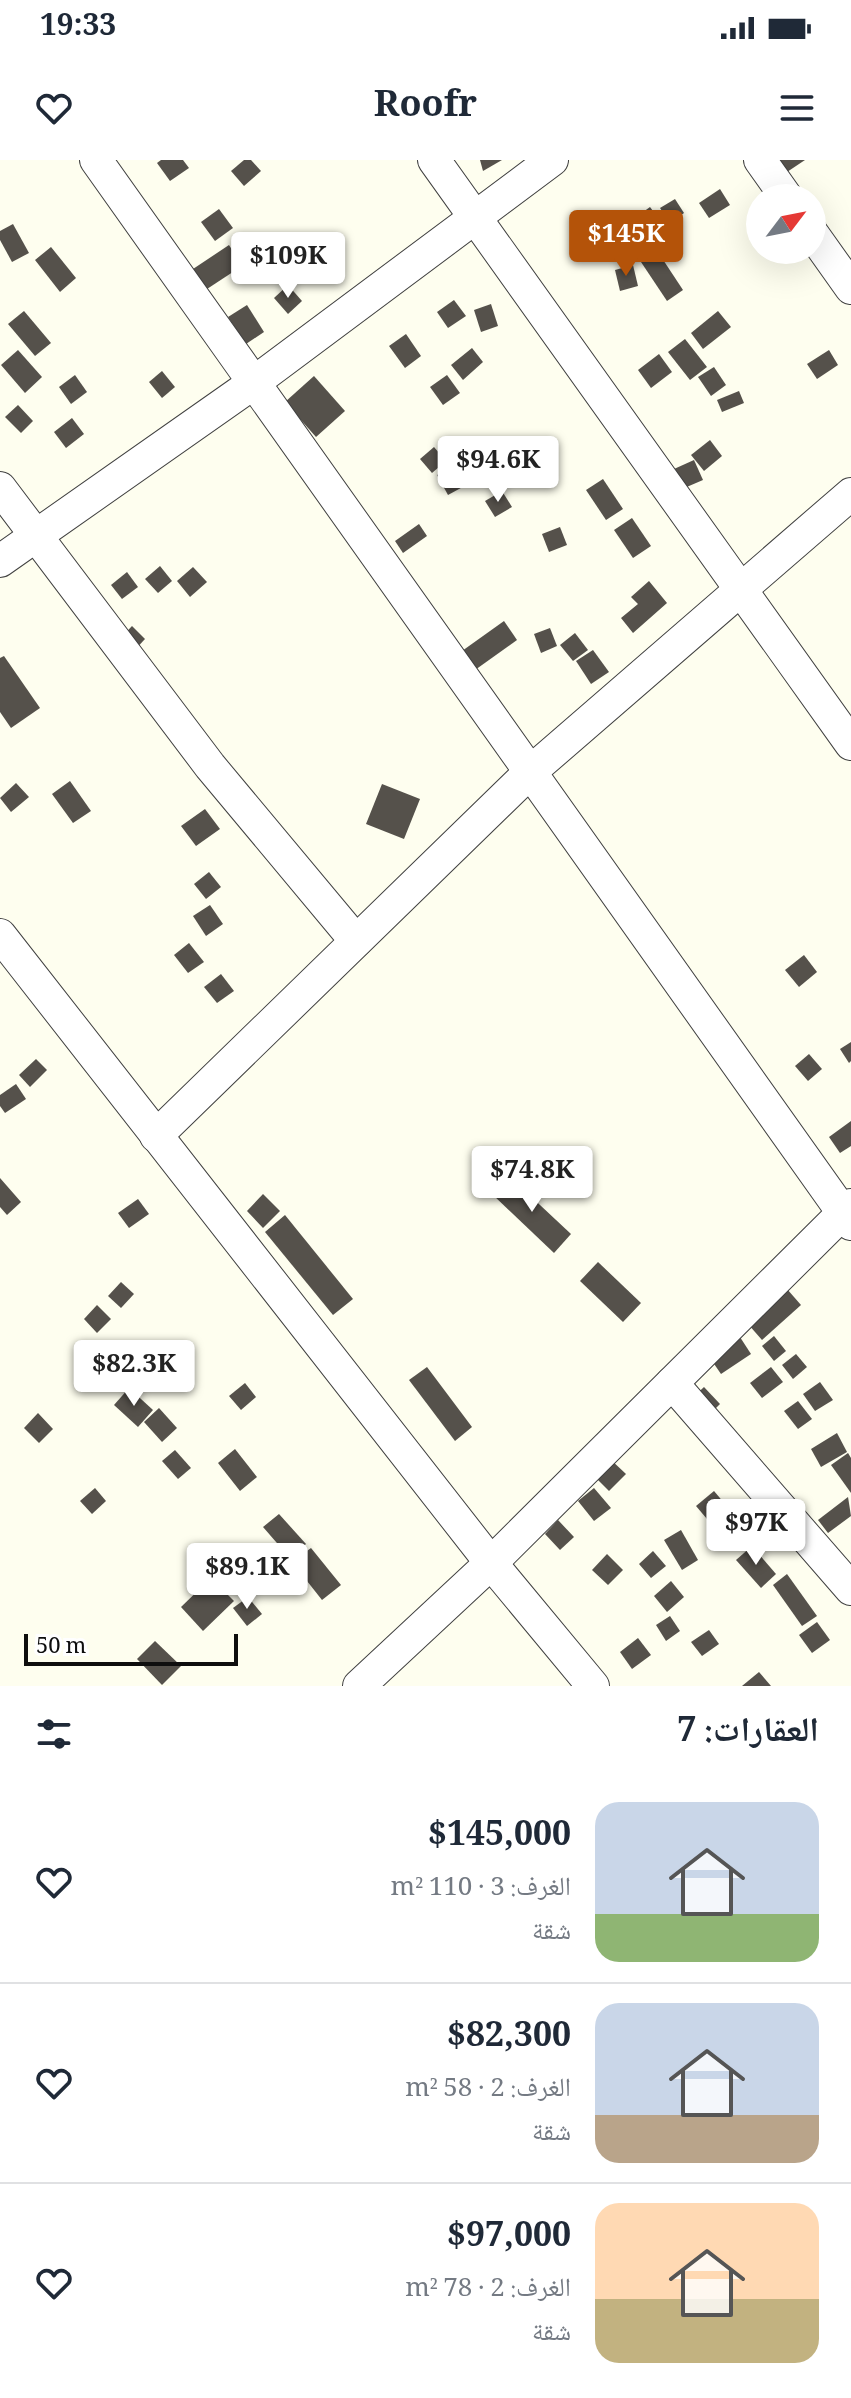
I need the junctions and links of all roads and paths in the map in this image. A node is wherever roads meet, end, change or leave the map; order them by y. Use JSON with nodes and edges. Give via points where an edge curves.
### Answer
{"nodes":[{"id":1,"x":96,"y":160,"type":"edge"},
{"id":2,"x":434,"y":160,"type":"edge"},
{"id":3,"x":552,"y":160,"type":"edge"},
{"id":4,"x":760,"y":160,"type":"edge"},
{"id":5,"x":777,"y":184,"type":"edge"},
{"id":6,"x":474,"y":219,"type":"junction"},
{"id":7,"x":826,"y":253,"type":"edge"},
{"id":8,"x":851,"y":288,"type":"edge"},
{"id":9,"x":252,"y":384,"type":"junction"},
{"id":10,"x":0,"y":488,"type":"edge"},
{"id":11,"x":851,"y":494,"type":"edge"},
{"id":12,"x":34,"y":537,"type":"junction"},
{"id":13,"x":0,"y":561,"type":"edge"},
{"id":14,"x":743,"y":588,"type":"junction"},
{"id":15,"x":851,"y":744,"type":"edge"},
{"id":16,"x":529,"y":773,"type":"junction"},
{"id":17,"x":0,"y":935,"type":"edge"},
{"id":18,"x":356,"y":941,"type":"junction"},
{"id":19,"x":156,"y":1136,"type":"junction"},
{"id":20,"x":848,"y":1214,"type":"edge"},
{"id":21,"x":672,"y":1383,"type":"junction"},
{"id":22,"x":491,"y":1563,"type":"junction"},
{"id":23,"x":851,"y":1589,"type":"edge"},
{"id":24,"x":359,"y":1686,"type":"edge"},
{"id":25,"x":593,"y":1686,"type":"edge"}],
"edges":[{"from":1,"to":9,"type":"street"},
{"from":2,"to":6,"type":"street"},
{"from":3,"to":6,"type":"street"},
{"from":4,"to":5,"type":"street"},
{"from":6,"to":9,"type":"street"},
{"from":6,"to":14,"type":"street"},
{"from":7,"to":8,"type":"street"},
{"from":9,"to":12,"type":"street"},
{"from":9,"to":16,"type":"street"},
{"from":10,"to":12,"type":"street"},
{"from":11,"to":14,"type":"street"},
{"from":12,"to":13,"type":"street"},
{"from":12,"to":18,"type":"street","via":[[210,766]]},
{"from":14,"to":15,"type":"street"},
{"from":14,"to":16,"type":"street"},
{"from":16,"to":18,"type":"street"},
{"from":16,"to":20,"type":"street"},
{"from":17,"to":19,"type":"street"},
{"from":18,"to":19,"type":"street"},
{"from":19,"to":22,"type":"street"},
{"from":20,"to":21,"type":"street"},
{"from":21,"to":22,"type":"street"},
{"from":21,"to":23,"type":"street"},
{"from":22,"to":24,"type":"street"},
{"from":22,"to":25,"type":"street"}]}
